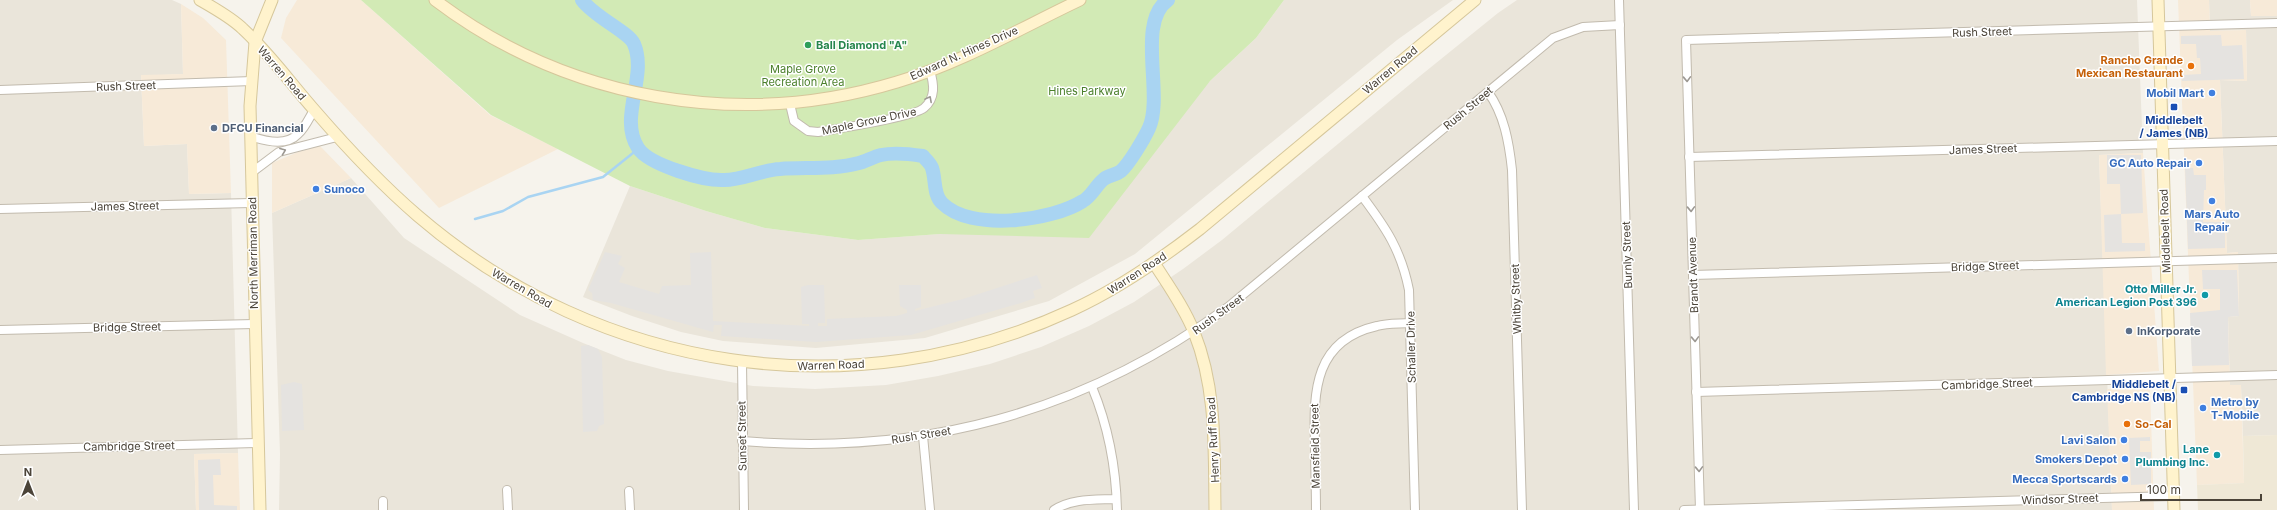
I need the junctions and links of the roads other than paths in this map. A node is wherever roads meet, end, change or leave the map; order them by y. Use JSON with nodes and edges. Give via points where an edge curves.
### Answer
{"nodes":[{"id":1,"x":200,"y":0,"type":"edge"},
{"id":2,"x":272,"y":0,"type":"edge"},
{"id":3,"x":435,"y":0,"type":"edge"},
{"id":4,"x":1080,"y":0,"type":"edge"},
{"id":5,"x":1475,"y":0,"type":"edge"},
{"id":6,"x":1619,"y":0,"type":"edge"},
{"id":7,"x":2158,"y":0,"type":"edge"},
{"id":8,"x":2277,"y":23,"type":"edge"},
{"id":9,"x":1620,"y":25,"type":"junction"},
{"id":10,"x":2159,"y":27,"type":"junction"},
{"id":11,"x":1686,"y":40,"type":"joint"},
{"id":12,"x":255,"y":42,"type":"junction"},
{"id":13,"x":930,"y":71,"type":"junction"},
{"id":14,"x":252,"y":82,"type":"junction"},
{"id":15,"x":0,"y":90,"type":"edge"},
{"id":16,"x":1488,"y":92,"type":"junction"},
{"id":17,"x":790,"y":104,"type":"junction"},
{"id":18,"x":314,"y":110,"type":"junction"},
{"id":19,"x":250,"y":136,"type":"junction"},
{"id":20,"x":337,"y":137,"type":"junction"},
{"id":21,"x":2277,"y":141,"type":"edge"},
{"id":22,"x":2162,"y":144,"type":"junction"},
{"id":23,"x":1689,"y":157,"type":"junction"},
{"id":24,"x":251,"y":173,"type":"junction"},
{"id":25,"x":1362,"y":196,"type":"junction"},
{"id":26,"x":251,"y":203,"type":"junction"},
{"id":27,"x":0,"y":209,"type":"edge"},
{"id":28,"x":2277,"y":258,"type":"edge"},
{"id":29,"x":2166,"y":261,"type":"junction"},
{"id":30,"x":1154,"y":263,"type":"junction"},
{"id":31,"x":1693,"y":275,"type":"junction"},
{"id":32,"x":1410,"y":323,"type":"junction"},
{"id":33,"x":254,"y":324,"type":"junction"},
{"id":34,"x":0,"y":330,"type":"edge"},
{"id":35,"x":1194,"y":332,"type":"junction"},
{"id":36,"x":742,"y":362,"type":"junction"},
{"id":37,"x":2277,"y":375,"type":"edge"},
{"id":38,"x":2170,"y":378,"type":"junction"},
{"id":39,"x":1092,"y":388,"type":"junction"},
{"id":40,"x":1696,"y":392,"type":"junction"},
{"id":41,"x":923,"y":436,"type":"junction"},
{"id":42,"x":742,"y":441,"type":"junction"},
{"id":43,"x":258,"y":443,"type":"junction"},
{"id":44,"x":0,"y":450,"type":"edge"},
{"id":45,"x":507,"y":490,"type":"dead end"},
{"id":46,"x":629,"y":491,"type":"dead end"},
{"id":47,"x":2173,"y":496,"type":"junction"},
{"id":48,"x":1116,"y":499,"type":"junction"},
{"id":49,"x":383,"y":501,"type":"dead end"},
{"id":50,"x":260,"y":510,"type":"edge"},
{"id":51,"x":383,"y":510,"type":"edge"},
{"id":52,"x":508,"y":510,"type":"edge"},
{"id":53,"x":630,"y":510,"type":"edge"},
{"id":54,"x":744,"y":510,"type":"edge"},
{"id":55,"x":930,"y":510,"type":"edge"},
{"id":56,"x":1054,"y":510,"type":"edge"},
{"id":57,"x":1117,"y":510,"type":"edge"},
{"id":58,"x":1215,"y":510,"type":"edge"},
{"id":59,"x":1316,"y":510,"type":"edge"},
{"id":60,"x":1415,"y":510,"type":"edge"},
{"id":61,"x":1522,"y":510,"type":"edge"},
{"id":62,"x":1634,"y":510,"type":"edge"},
{"id":63,"x":1684,"y":510,"type":"edge"},
{"id":64,"x":1700,"y":510,"type":"edge"},
{"id":65,"x":2174,"y":510,"type":"edge"}],
"edges":[{"from":1,"to":12,"type":"main road","name":"Warren Road","via":[[241,27]]},
{"from":2,"to":12,"type":"main road","name":"North Merriman Road"},
{"from":3,"to":17,"type":"main road","name":"Edward N. Hines Drive","via":[[480,31],[517,52],[616,89],[716,105]]},
{"from":4,"to":13,"type":"main road","name":"Edward N. Hines Drive"},
{"from":5,"to":30,"type":"main road","name":"Warren Road","via":[[1206,224]]},
{"from":6,"to":9,"type":"street","name":"Burnly Street"},
{"from":7,"to":10,"type":"main road","name":"Middlebelt Road"},
{"from":8,"to":10,"type":"street","name":"Rush Street"},
{"from":9,"to":16,"type":"street","name":"Rush Street","via":[[1583,27],[1560,34]]},
{"from":9,"to":62,"type":"street","name":"Burnly Street"},
{"from":10,"to":11,"type":"street","name":"Rush Street"},
{"from":10,"to":22,"type":"main road","name":"Middlebelt Road"},
{"from":11,"to":23,"type":"street","name":"Brandt Avenue","one_way":true},
{"from":12,"to":14,"type":"main road","name":"North Merriman Road"},
{"from":12,"to":18,"type":"main road","name":"Warren Road"},
{"from":13,"to":17,"type":"main road","name":"Edward N. Hines Drive","via":[[842,96]]},
{"from":17,"to":13,"type":"street","name":"Maple Grove Drive","one_way":true,"via":[[794,121],[808,131],[818,132],[896,117],[924,109],[932,98],[934,85]]},
{"from":14,"to":15,"type":"street","name":"Rush Street"},
{"from":14,"to":19,"type":"main road","name":"North Merriman Road"},
{"from":16,"to":25,"type":"street","name":"Rush Street"},
{"from":16,"to":61,"type":"street","name":"Whitby Street","via":[[1503,123],[1512,170]]},
{"from":18,"to":19,"type":"street","via":[[297,135],[292,138],[276,142]]},
{"from":18,"to":20,"type":"main road","name":"Warren Road"},
{"from":19,"to":24,"type":"main road","name":"North Merriman Road"},
{"from":24,"to":20,"type":"street","one_way":true,"via":[[279,152]]},
{"from":20,"to":36,"type":"main road","name":"Warren Road","via":[[435,230],[480,264],[538,298],[592,323],[643,341],[689,353]]},
{"from":21,"to":22,"type":"street","name":"James Street"},
{"from":22,"to":23,"type":"street","name":"James Street"},
{"from":22,"to":29,"type":"main road","name":"Middlebelt Road"},
{"from":23,"to":31,"type":"street","name":"Brandt Avenue","one_way":true},
{"from":24,"to":26,"type":"main road","name":"North Merriman Road"},
{"from":25,"to":32,"type":"street","name":"Schaller Drive","via":[[1386,229],[1400,255],[1409,290]]},
{"from":25,"to":35,"type":"street","name":"Rush Street","via":[[1248,291]]},
{"from":26,"to":27,"type":"street","name":"James Street"},
{"from":26,"to":33,"type":"main road","name":"North Merriman Road"},
{"from":28,"to":29,"type":"street","name":"Bridge Street"},
{"from":29,"to":31,"type":"street","name":"Bridge Street"},
{"from":29,"to":38,"type":"main road","name":"Middlebelt Road"},
{"from":30,"to":35,"type":"main road","name":"Henry Ruff Road"},
{"from":30,"to":36,"type":"main road","name":"Warren Road","via":[[1106,293],[1058,316],[956,350],[901,360],[839,366]]},
{"from":31,"to":40,"type":"street","name":"Brandt Avenue","one_way":true},
{"from":32,"to":59,"type":"street","name":"Mansfield Street","via":[[1387,324],[1363,330],[1330,354],[1323,367],[1314,406]]},
{"from":32,"to":60,"type":"street","name":"Schaller Drive"},
{"from":33,"to":34,"type":"street","name":"Bridge Street"},
{"from":33,"to":43,"type":"main road","name":"North Merriman Road"},
{"from":35,"to":39,"type":"street","name":"Rush Street"},
{"from":35,"to":58,"type":"main road","name":"Henry Ruff Road","via":[[1206,369],[1211,397]]},
{"from":36,"to":42,"type":"street","name":"Sunset Street"},
{"from":37,"to":38,"type":"street","name":"Cambridge Street"},
{"from":38,"to":40,"type":"street","name":"Cambridge Street"},
{"from":38,"to":47,"type":"main road","name":"Middlebelt Road"},
{"from":39,"to":41,"type":"street","name":"Rush Street","via":[[1004,418]]},
{"from":39,"to":48,"type":"street","via":[[1104,415],[1110,442],[1115,468]]},
{"from":40,"to":64,"type":"street","name":"Brandt Avenue","one_way":true},
{"from":41,"to":42,"type":"street","name":"Rush Street","via":[[830,445]]},
{"from":41,"to":55,"type":"street"},
{"from":42,"to":54,"type":"street","name":"Sunset Street"},
{"from":43,"to":44,"type":"street","name":"Cambridge Street"},
{"from":43,"to":50,"type":"main road","name":"North Merriman Road"},
{"from":45,"to":52,"type":"street"},
{"from":46,"to":53,"type":"street"},
{"from":47,"to":64,"type":"street","name":"Windsor Street"},
{"from":47,"to":65,"type":"main road","name":"Middlebelt Road"},
{"from":48,"to":56,"type":"street","via":[[1081,501]]},
{"from":48,"to":57,"type":"street"},
{"from":49,"to":51,"type":"street"},
{"from":63,"to":64,"type":"street","name":"Windsor Street"}]}
